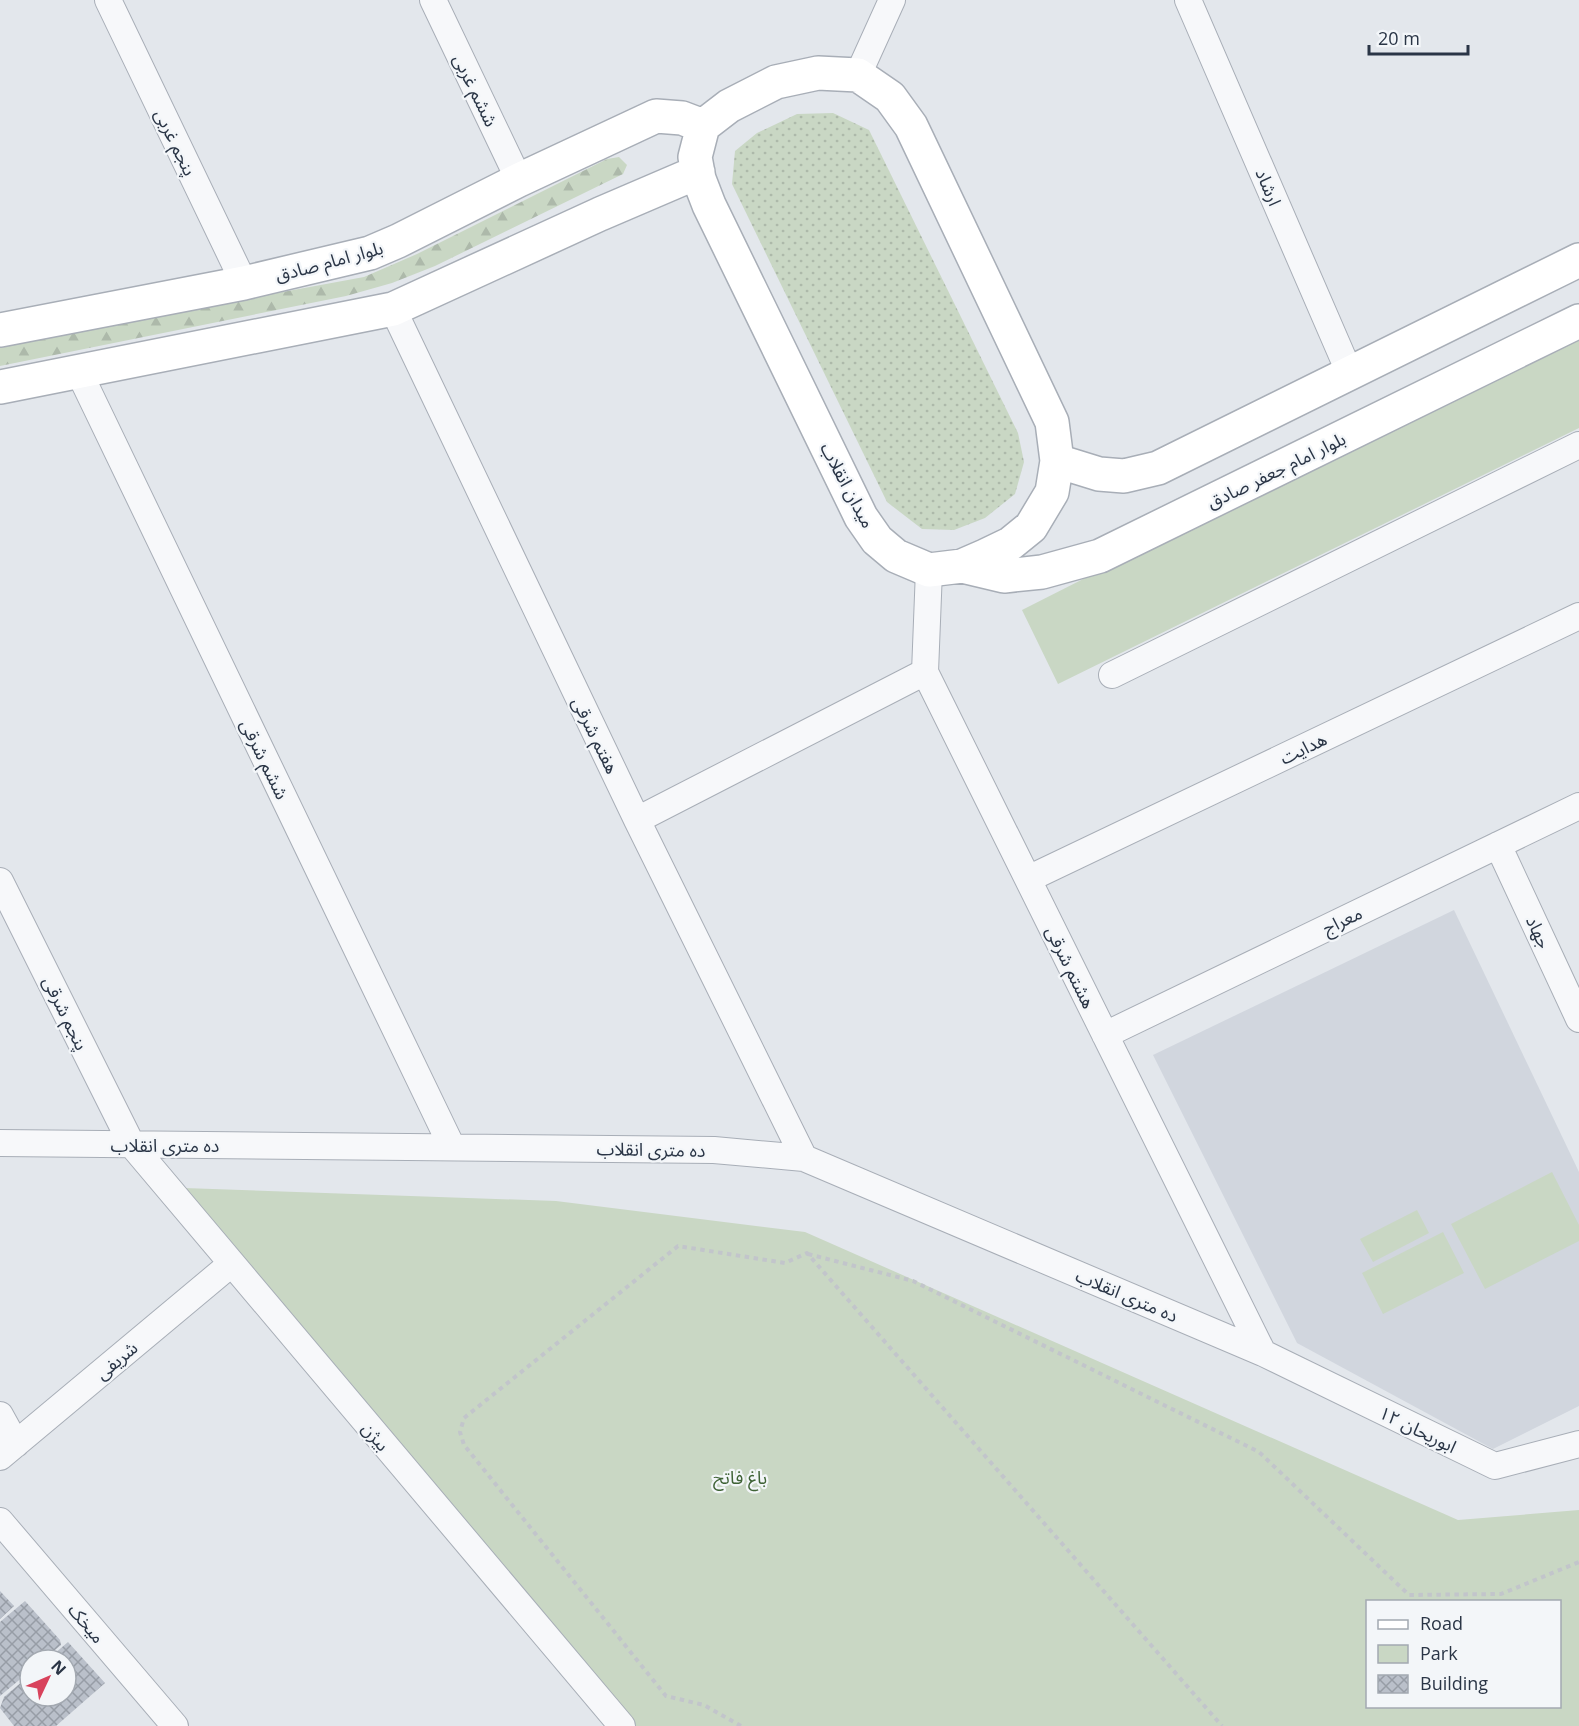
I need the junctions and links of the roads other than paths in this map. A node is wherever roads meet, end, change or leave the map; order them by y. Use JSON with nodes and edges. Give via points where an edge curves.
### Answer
{"nodes":[{"id":1,"x":108,"y":0,"type":"edge"},
{"id":2,"x":433,"y":0,"type":"edge"},
{"id":3,"x":892,"y":0,"type":"edge"},
{"id":4,"x":1188,"y":0,"type":"edge"},
{"id":5,"x":858,"y":75,"type":"junction"},
{"id":6,"x":703,"y":126,"type":"junction"},
{"id":7,"x":698,"y":172,"type":"junction"},
{"id":8,"x":519,"y":180,"type":"junction"},
{"id":9,"x":1579,"y":260,"type":"edge"},
{"id":10,"x":244,"y":283,"type":"junction"},
{"id":11,"x":393,"y":309,"type":"junction"},
{"id":12,"x":1579,"y":321,"type":"edge"},
{"id":13,"x":0,"y":330,"type":"edge"},
{"id":14,"x":78,"y":370,"type":"junction"},
{"id":15,"x":1350,"y":374,"type":"junction"},
{"id":16,"x":0,"y":387,"type":"edge"},
{"id":17,"x":1579,"y":445,"type":"edge"},
{"id":18,"x":1057,"y":461,"type":"junction"},
{"id":19,"x":962,"y":566,"type":"junction"},
{"id":20,"x":929,"y":570,"type":"junction"},
{"id":21,"x":1579,"y":616,"type":"edge"},
{"id":22,"x":925,"y":672,"type":"junction"},
{"id":23,"x":1112,"y":675,"type":"dead end"},
{"id":24,"x":1579,"y":806,"type":"edge"},
{"id":25,"x":637,"y":820,"type":"junction"},
{"id":26,"x":1498,"y":845,"type":"junction"},
{"id":27,"x":1028,"y":879,"type":"junction"},
{"id":28,"x":0,"y":881,"type":"edge"},
{"id":29,"x":1579,"y":1019,"type":"edge"},
{"id":30,"x":1105,"y":1035,"type":"junction"},
{"id":31,"x":0,"y":1143,"type":"edge"},
{"id":32,"x":132,"y":1145,"type":"junction"},
{"id":33,"x":452,"y":1147,"type":"junction"},
{"id":34,"x":804,"y":1158,"type":"junction"},
{"id":35,"x":231,"y":1264,"type":"junction"},
{"id":36,"x":1263,"y":1353,"type":"junction"},
{"id":37,"x":0,"y":1415,"type":"edge"},
{"id":38,"x":1579,"y":1444,"type":"edge"},
{"id":39,"x":8,"y":1450,"type":"edge"},
{"id":40,"x":0,"y":1521,"type":"edge"},
{"id":41,"x":175,"y":1726,"type":"edge"},
{"id":42,"x":622,"y":1726,"type":"edge"}],
"edges":[{"from":1,"to":10,"type":"street","name":"پنجم غربی"},
{"from":2,"to":8,"type":"street","name":"ششم غربی"},
{"from":3,"to":5,"type":"street"},
{"from":4,"to":15,"type":"street","name":"ارشاد"},
{"from":5,"to":6,"type":"main road","via":[[818,73],[776,82],[729,106]]},
{"from":5,"to":18,"type":"main road","name":"میدان انقلاب","via":[[890,97],[911,126],[1052,422]]},
{"from":6,"to":7,"type":"main road","name":"میدان انقلاب","via":[[695,157]]},
{"from":6,"to":8,"type":"main road","name":"بلوار امام صادق","via":[[682,118],[656,116]]},
{"from":7,"to":11,"type":"main road"},
{"from":7,"to":20,"type":"main road","name":"میدان انقلاب","via":[[709,205],[861,517],[877,540],[896,556]]},
{"from":8,"to":10,"type":"main road","name":"بلوار امام صادق","via":[[370,253]]},
{"from":9,"to":15,"type":"main road"},
{"from":10,"to":13,"type":"main road","name":"بلوار امام صادق"},
{"from":11,"to":14,"type":"main road"},
{"from":11,"to":25,"type":"street","name":"هفتم شرقی"},
{"from":12,"to":19,"type":"main road","name":"بلوار امام جعفر صادق","via":[[1100,556],[1042,572],[1004,576]]},
{"from":14,"to":16,"type":"main road"},
{"from":14,"to":33,"type":"street","name":"ششم شرقی"},
{"from":15,"to":18,"type":"main road","via":[[1158,468],[1116,476]]},
{"from":17,"to":23,"type":"street"},
{"from":18,"to":19,"type":"main road","name":"میدان انقلاب","via":[[1052,492],[1031,527],[1010,544]]},
{"from":19,"to":20,"type":"main road","name":"میدان انقلاب"},
{"from":20,"to":22,"type":"street","name":"هشتم شرقی"},
{"from":21,"to":27,"type":"street","name":"هدایت"},
{"from":22,"to":25,"type":"street"},
{"from":22,"to":27,"type":"street","name":"هشتم شرقی"},
{"from":24,"to":26,"type":"street","name":"معراج"},
{"from":25,"to":34,"type":"street","name":"هفتم شرقی"},
{"from":26,"to":29,"type":"street","name":"جهاد"},
{"from":26,"to":30,"type":"street","name":"معراج"},
{"from":27,"to":30,"type":"street","name":"هشتم شرقی"},
{"from":28,"to":32,"type":"street","name":"پنجم شرقی"},
{"from":30,"to":36,"type":"street","name":"هشتم شرقی"},
{"from":31,"to":32,"type":"street","name":"ده متری انقلاب"},
{"from":32,"to":33,"type":"street","name":"ده متری انقلاب"},
{"from":32,"to":35,"type":"street","name":"بیژن"},
{"from":33,"to":34,"type":"street","name":"ده متری انقلاب","via":[[714,1150]]},
{"from":34,"to":36,"type":"street","name":"ده متری انقلاب"},
{"from":35,"to":39,"type":"street","name":"شریفی"},
{"from":35,"to":42,"type":"street","name":"بیژن"},
{"from":36,"to":38,"type":"street","name":"ابوریحان ۱۲","via":[[1495,1466]]},
{"from":37,"to":39,"type":"street"},
{"from":40,"to":41,"type":"street","name":"میخک"}]}
